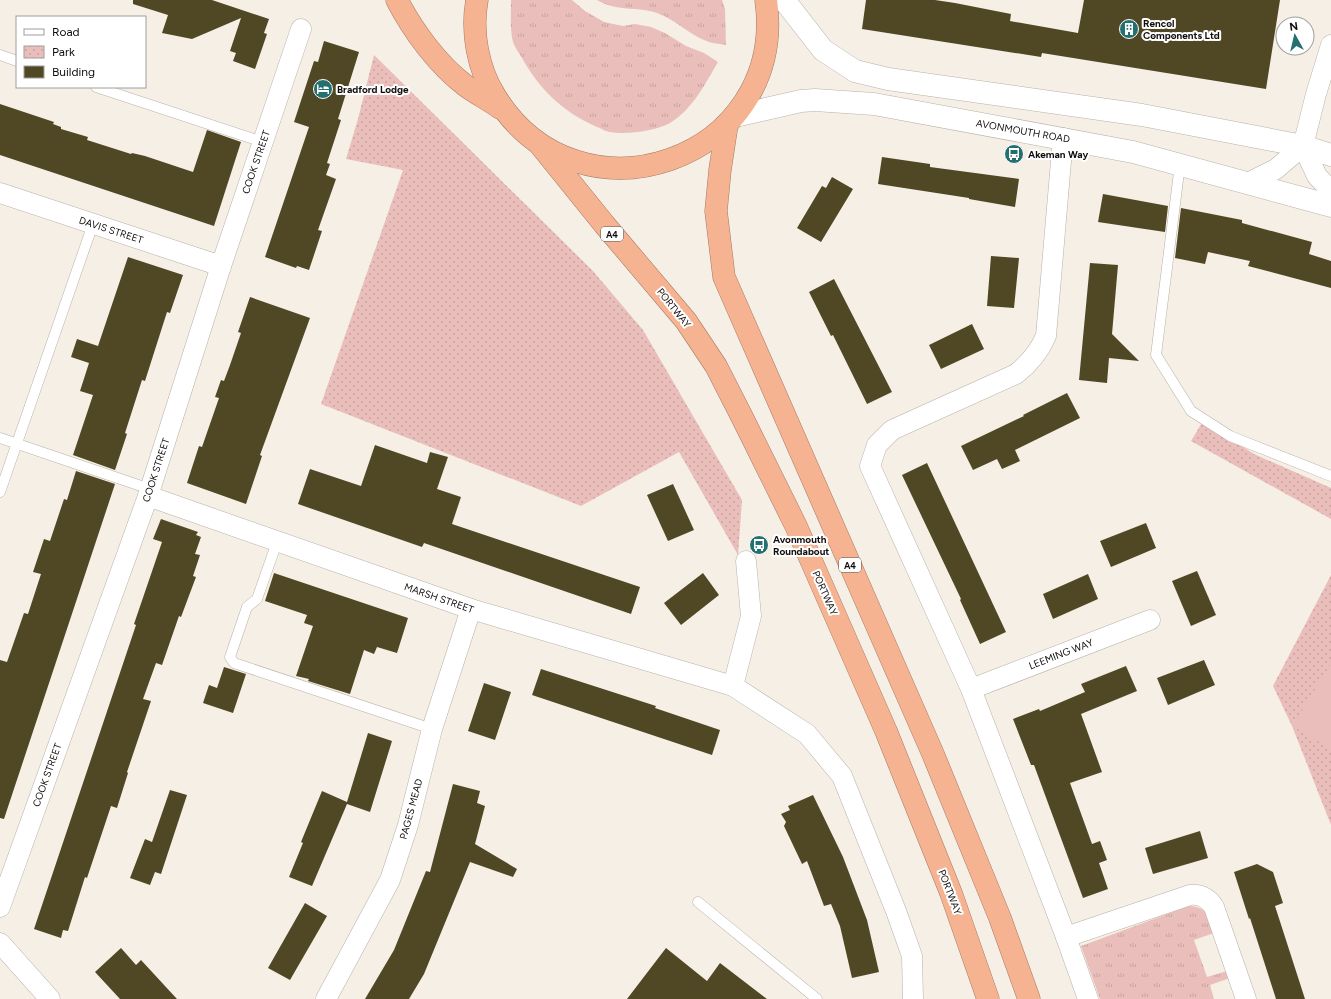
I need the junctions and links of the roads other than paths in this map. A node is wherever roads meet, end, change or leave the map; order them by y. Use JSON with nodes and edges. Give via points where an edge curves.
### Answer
{"nodes":[{"id":1,"x":397,"y":0,"type":"edge"},
{"id":2,"x":477,"y":0,"type":"edge"},
{"id":3,"x":766,"y":0,"type":"edge"},
{"id":4,"x":784,"y":0,"type":"edge"},
{"id":5,"x":300,"y":29,"type":"dead end"},
{"id":6,"x":1331,"y":45,"type":"edge"},
{"id":7,"x":0,"y":55,"type":"edge"},
{"id":8,"x":16,"y":61,"type":"edge"},
{"id":9,"x":99,"y":88,"type":"edge"},
{"id":10,"x":503,"y":109,"type":"junction"},
{"id":11,"x":731,"y":120,"type":"junction"},
{"id":12,"x":1064,"y":138,"type":"junction"},
{"id":13,"x":263,"y":142,"type":"junction"},
{"id":14,"x":541,"y":146,"type":"junction"},
{"id":15,"x":1303,"y":146,"type":"junction"},
{"id":16,"x":1331,"y":155,"type":"edge"},
{"id":17,"x":1180,"y":164,"type":"junction"},
{"id":18,"x":1248,"y":183,"type":"junction"},
{"id":19,"x":1331,"y":191,"type":"edge"},
{"id":20,"x":0,"y":193,"type":"edge"},
{"id":21,"x":1331,"y":206,"type":"edge"},
{"id":22,"x":93,"y":224,"type":"junction"},
{"id":23,"x":221,"y":266,"type":"junction"},
{"id":24,"x":0,"y":438,"type":"edge"},
{"id":25,"x":17,"y":443,"type":"junction"},
{"id":26,"x":1331,"y":476,"type":"edge"},
{"id":27,"x":0,"y":492,"type":"edge"},
{"id":28,"x":149,"y":492,"type":"junction"},
{"id":29,"x":277,"y":542,"type":"junction"},
{"id":30,"x":746,"y":561,"type":"dead end"},
{"id":31,"x":471,"y":609,"type":"junction"},
{"id":32,"x":1150,"y":620,"type":"dead end"},
{"id":33,"x":733,"y":686,"type":"junction"},
{"id":34,"x":971,"y":689,"type":"junction"},
{"id":35,"x":432,"y":729,"type":"junction"},
{"id":36,"x":698,"y":902,"type":"dead end"},
{"id":37,"x":0,"y":907,"type":"edge"},
{"id":38,"x":1066,"y":936,"type":"junction"},
{"id":39,"x":0,"y":943,"type":"edge"},
{"id":40,"x":50,"y":999,"type":"edge"},
{"id":41,"x":326,"y":999,"type":"edge"},
{"id":42,"x":817,"y":999,"type":"edge"},
{"id":43,"x":913,"y":999,"type":"edge"},
{"id":44,"x":988,"y":999,"type":"edge"},
{"id":45,"x":1029,"y":999,"type":"edge"},
{"id":46,"x":1088,"y":999,"type":"edge"},
{"id":47,"x":1246,"y":999,"type":"edge"}],
"edges":[{"from":1,"to":10,"type":"highway","via":[[422,41],[441,62],[466,86]]},
{"from":2,"to":10,"type":"highway","via":[[475,38],[481,66],[490,88]]},
{"from":3,"to":11,"type":"highway","via":[[767,41],[761,67],[750,92]]},
{"from":4,"to":15,"type":"main road","via":[[823,50],[855,71],[888,79],[1142,115]]},
{"from":5,"to":13,"type":"street","name":"COOK STREET"},
{"from":6,"to":15,"type":"street"},
{"from":7,"to":8,"type":"lane"},
{"from":9,"to":13,"type":"lane"},
{"from":10,"to":14,"type":"highway","via":[[520,129]]},
{"from":11,"to":12,"type":"main road","name":"AVONMOUTH ROAD","via":[[801,101],[815,100],[874,104]]},
{"from":11,"to":14,"type":"highway","via":[[702,145],[671,160],[638,168],[605,168],[585,164],[572,161]]},
{"from":11,"to":45,"type":"highway","number":"A4","via":[[720,170],[716,211],[724,277],[933,754],[1000,918]]},
{"from":12,"to":17,"type":"main road","name":"AVONMOUTH ROAD"},
{"from":12,"to":34,"type":"street","via":[[1046,336],[1041,348],[1016,374],[892,430],[877,445],[870,466]]},
{"from":13,"to":23,"type":"street","name":"COOK STREET"},
{"from":14,"to":44,"type":"highway","name":"PORTWAY","number":"A4","via":[[686,321],[716,366],[796,526],[886,731],[951,893]]},
{"from":15,"to":16,"type":"main road"},
{"from":15,"to":18,"type":"street","via":[[1276,170]]},
{"from":15,"to":19,"type":"street","via":[[1317,176]]},
{"from":17,"to":18,"type":"main road","name":"AVONMOUTH ROAD"},
{"from":17,"to":26,"type":"lane","via":[[1156,355],[1191,411],[1230,436]]},
{"from":18,"to":21,"type":"main road","name":"AVONMOUTH ROAD"},
{"from":20,"to":22,"type":"street","name":"DAVIS STREET"},
{"from":22,"to":23,"type":"street","name":"DAVIS STREET"},
{"from":22,"to":25,"type":"lane"},
{"from":23,"to":28,"type":"street","name":"COOK STREET"},
{"from":24,"to":25,"type":"lane"},
{"from":25,"to":27,"type":"lane"},
{"from":25,"to":28,"type":"lane"},
{"from":28,"to":29,"type":"street","name":"MARSH STREET"},
{"from":28,"to":37,"type":"street","name":"COOK STREET"},
{"from":29,"to":31,"type":"street","name":"MARSH STREET"},
{"from":29,"to":35,"type":"lane","via":[[257,599],[248,607],[230,657],[232,661]]},
{"from":30,"to":33,"type":"street","via":[[751,616]]},
{"from":31,"to":33,"type":"street","name":"MARSH STREET"},
{"from":31,"to":35,"type":"street","name":"PAGES MEAD"},
{"from":32,"to":34,"type":"street","name":"LEEMING WAY"},
{"from":33,"to":43,"type":"street","via":[[807,734],[842,776],[912,956]]},
{"from":34,"to":38,"type":"street"},
{"from":35,"to":41,"type":"street","name":"PAGES MEAD","via":[[408,824],[390,880]]},
{"from":36,"to":42,"type":"lane"},
{"from":38,"to":46,"type":"street"},
{"from":38,"to":47,"type":"street","via":[[1198,894],[1210,901],[1214,907]]},
{"from":39,"to":40,"type":"street"}]}
